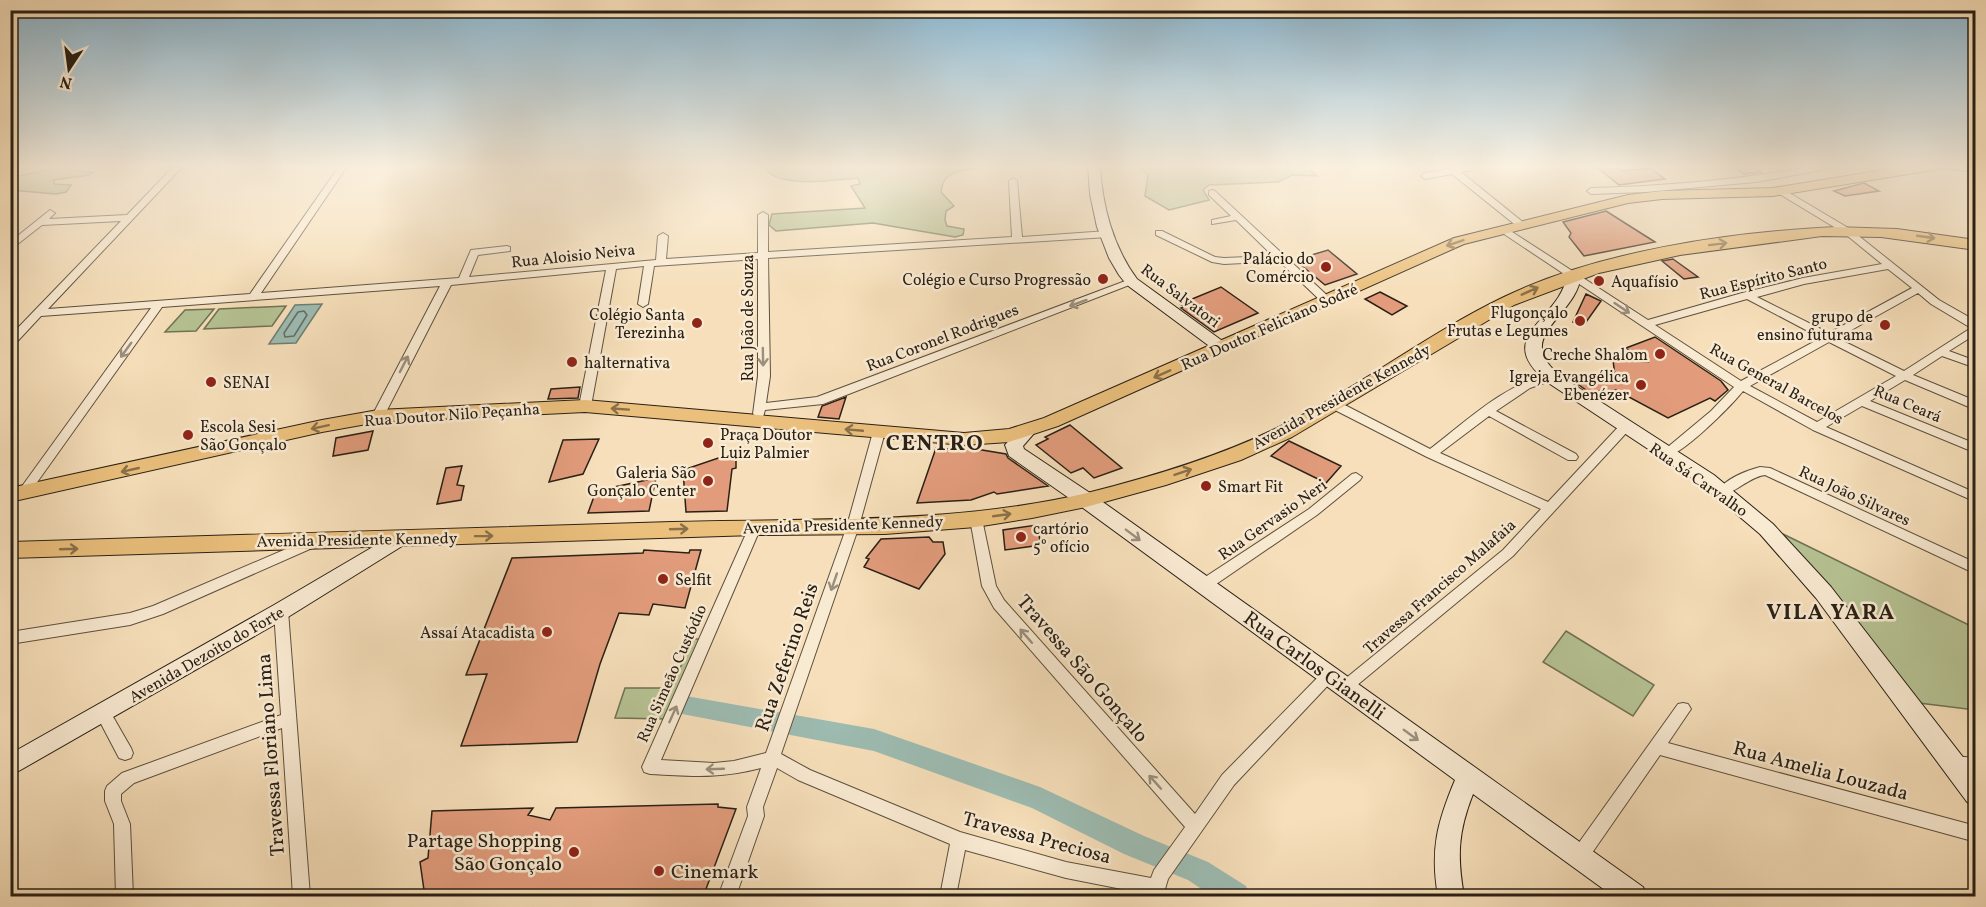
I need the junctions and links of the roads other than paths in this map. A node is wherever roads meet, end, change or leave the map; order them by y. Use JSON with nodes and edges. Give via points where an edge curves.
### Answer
{"nodes":[{"id":1,"x":139,"y":207,"type":"edge"},
{"id":2,"x":315,"y":207,"type":"edge"},
{"id":3,"x":1015,"y":207,"type":"edge"},
{"id":4,"x":1100,"y":207,"type":"edge"},
{"id":5,"x":1227,"y":207,"type":"edge"},
{"id":6,"x":1499,"y":207,"type":"edge"},
{"id":7,"x":1591,"y":207,"type":"edge"},
{"id":8,"x":1808,"y":207,"type":"edge"},
{"id":9,"x":50,"y":213,"type":"dead end"},
{"id":10,"x":763,"y":215,"type":"dead end"},
{"id":11,"x":1237,"y":217,"type":"junction"},
{"id":12,"x":129,"y":218,"type":"junction"},
{"id":13,"x":39,"y":222,"type":"junction"},
{"id":14,"x":1215,"y":222,"type":"dead end"},
{"id":15,"x":1521,"y":225,"type":"junction"},
{"id":16,"x":1503,"y":230,"type":"junction"},
{"id":17,"x":1847,"y":231,"type":"junction"},
{"id":18,"x":1159,"y":233,"type":"dead end"},
{"id":19,"x":1108,"y":234,"type":"junction"},
{"id":20,"x":663,"y":236,"type":"dead end"},
{"id":21,"x":10,"y":237,"type":"edge"},
{"id":22,"x":22,"y":237,"type":"junction"},
{"id":23,"x":1017,"y":239,"type":"junction"},
{"id":24,"x":1976,"y":245,"type":"edge"},
{"id":25,"x":10,"y":247,"type":"edge"},
{"id":26,"x":507,"y":249,"type":"dead end"},
{"id":27,"x":762,"y":256,"type":"junction"},
{"id":28,"x":1281,"y":258,"type":"junction"},
{"id":29,"x":655,"y":262,"type":"junction"},
{"id":30,"x":612,"y":266,"type":"junction"},
{"id":31,"x":1889,"y":266,"type":"junction"},
{"id":32,"x":1574,"y":275,"type":"junction"},
{"id":33,"x":463,"y":280,"type":"junction"},
{"id":34,"x":447,"y":282,"type":"junction"},
{"id":35,"x":1132,"y":282,"type":"junction"},
{"id":36,"x":1918,"y":290,"type":"junction"},
{"id":37,"x":1746,"y":295,"type":"junction"},
{"id":38,"x":254,"y":296,"type":"junction"},
{"id":39,"x":1326,"y":301,"type":"junction"},
{"id":40,"x":160,"y":303,"type":"junction"},
{"id":41,"x":643,"y":304,"type":"dead end"},
{"id":42,"x":41,"y":313,"type":"junction"},
{"id":43,"x":1645,"y":324,"type":"junction"},
{"id":44,"x":1976,"y":327,"type":"edge"},
{"id":45,"x":1827,"y":338,"type":"junction"},
{"id":46,"x":10,"y":343,"type":"edge"},
{"id":47,"x":1222,"y":348,"type":"junction"},
{"id":48,"x":1941,"y":352,"type":"junction"},
{"id":49,"x":1976,"y":365,"type":"edge"},
{"id":50,"x":1552,"y":376,"type":"junction"},
{"id":51,"x":1904,"y":376,"type":"junction"},
{"id":52,"x":1741,"y":386,"type":"junction"},
{"id":53,"x":1861,"y":401,"type":"junction"},
{"id":54,"x":1333,"y":404,"type":"junction"},
{"id":55,"x":585,"y":406,"type":"junction"},
{"id":56,"x":1976,"y":406,"type":"edge"},
{"id":57,"x":1488,"y":411,"type":"junction"},
{"id":58,"x":759,"y":414,"type":"junction"},
{"id":59,"x":378,"y":416,"type":"junction"},
{"id":60,"x":1817,"y":427,"type":"junction"},
{"id":61,"x":1625,"y":428,"type":"junction"},
{"id":62,"x":1027,"y":431,"type":"junction"},
{"id":63,"x":879,"y":432,"type":"junction"},
{"id":64,"x":1976,"y":449,"type":"edge"},
{"id":65,"x":1431,"y":454,"type":"junction"},
{"id":66,"x":1667,"y":454,"type":"junction"},
{"id":67,"x":1572,"y":457,"type":"dead end"},
{"id":68,"x":1356,"y":477,"type":"dead end"},
{"id":69,"x":1723,"y":492,"type":"junction"},
{"id":70,"x":17,"y":494,"type":"edge"},
{"id":71,"x":1976,"y":498,"type":"edge"},
{"id":72,"x":1086,"y":500,"type":"junction"},
{"id":73,"x":1551,"y":508,"type":"junction"},
{"id":74,"x":976,"y":519,"type":"junction"},
{"id":75,"x":853,"y":526,"type":"junction"},
{"id":76,"x":755,"y":527,"type":"junction"},
{"id":77,"x":400,"y":538,"type":"junction"},
{"id":78,"x":320,"y":540,"type":"junction"},
{"id":79,"x":10,"y":550,"type":"edge"},
{"id":80,"x":1976,"y":569,"type":"edge"},
{"id":81,"x":1204,"y":585,"type":"junction"},
{"id":82,"x":281,"y":611,"type":"junction"},
{"id":83,"x":10,"y":638,"type":"edge"},
{"id":84,"x":1337,"y":681,"type":"junction"},
{"id":85,"x":1683,"y":709,"type":"dead end"},
{"id":86,"x":103,"y":713,"type":"junction"},
{"id":87,"x":288,"y":719,"type":"junction"},
{"id":88,"x":1656,"y":747,"type":"junction"},
{"id":89,"x":125,"y":753,"type":"dead end"},
{"id":90,"x":772,"y":758,"type":"junction"},
{"id":91,"x":1953,"y":763,"type":"junction"},
{"id":92,"x":11,"y":765,"type":"edge"},
{"id":93,"x":1976,"y":765,"type":"edge"},
{"id":94,"x":1468,"y":777,"type":"junction"},
{"id":95,"x":1976,"y":794,"type":"edge"},
{"id":96,"x":1190,"y":832,"type":"junction"},
{"id":97,"x":1976,"y":834,"type":"edge"},
{"id":98,"x":959,"y":840,"type":"junction"},
{"id":99,"x":1579,"y":857,"type":"junction"},
{"id":100,"x":1157,"y":887,"type":"edge"},
{"id":101,"x":728,"y":894,"type":"dead end"},
{"id":102,"x":124,"y":897,"type":"edge"},
{"id":103,"x":302,"y":897,"type":"edge"},
{"id":104,"x":948,"y":897,"type":"edge"},
{"id":105,"x":1451,"y":897,"type":"edge"},
{"id":106,"x":1634,"y":897,"type":"edge"}],
"edges":[{"from":1,"to":12,"type":"street"},
{"from":2,"to":38,"type":"street"},
{"from":3,"to":23,"type":"street"},
{"from":4,"to":19,"type":"main road","name":"Rua Salvatori"},
{"from":5,"to":11,"type":"street"},
{"from":6,"to":15,"type":"street"},
{"from":7,"to":15,"type":"main road","name":"Rua Doutor Feliciano Sodré"},
{"from":8,"to":17,"type":"street"},
{"from":9,"to":13,"type":"street"},
{"from":10,"to":27,"type":"street","name":"Rua João de Souza"},
{"from":11,"to":14,"type":"street"},
{"from":11,"to":28,"type":"street"},
{"from":12,"to":13,"type":"street"},
{"from":12,"to":42,"type":"street"},
{"from":13,"to":22,"type":"street"},
{"from":15,"to":16,"type":"main road","name":"Rua Doutor Feliciano Sodré"},
{"from":16,"to":32,"type":"street"},
{"from":16,"to":39,"type":"main road","name":"Rua Doutor Feliciano Sodré","one_way":true,"via":[[1459,241]]},
{"from":17,"to":24,"type":"main road","name":"Avenida Presidente Kennedy","one_way":true},
{"from":17,"to":31,"type":"street"},
{"from":32,"to":17,"type":"main road","name":"Avenida Presidente Kennedy","one_way":true,"via":[[1676,249]]},
{"from":18,"to":28,"type":"street","via":[[1212,259]]},
{"from":19,"to":23,"type":"street","name":"Rua Aloisio Neiva"},
{"from":19,"to":35,"type":"main road","name":"Rua Salvatori","via":[[1119,263]]},
{"from":20,"to":29,"type":"street"},
{"from":21,"to":22,"type":"street"},
{"from":22,"to":25,"type":"street"},
{"from":23,"to":27,"type":"street","name":"Rua Aloisio Neiva"},
{"from":26,"to":33,"type":"street","via":[[474,252]]},
{"from":27,"to":29,"type":"street","name":"Rua Aloisio Neiva"},
{"from":27,"to":58,"type":"street","name":"Rua João de Souza","one_way":true,"via":[[764,376]]},
{"from":28,"to":39,"type":"street"},
{"from":29,"to":30,"type":"street","name":"Rua Aloisio Neiva"},
{"from":29,"to":41,"type":"street"},
{"from":30,"to":33,"type":"street","name":"Rua Aloisio Neiva"},
{"from":30,"to":55,"type":"street"},
{"from":31,"to":36,"type":"street"},
{"from":31,"to":37,"type":"street","name":"Rua Espírito Santo"},
{"from":32,"to":43,"type":"street","name":"Rua General Barcelos","one_way":true},
{"from":32,"to":50,"type":"main road","name":"Rua Sá Carvalho","via":[[1572,292],[1533,340],[1532,349],[1541,367]]},
{"from":54,"to":32,"type":"main road","name":"Avenida Presidente Kennedy","one_way":true,"via":[[1508,301]]},
{"from":33,"to":34,"type":"street","name":"Rua Aloisio Neiva"},
{"from":34,"to":38,"type":"street","name":"Rua Aloisio Neiva"},
{"from":59,"to":34,"type":"street","one_way":true},
{"from":35,"to":47,"type":"main road","name":"Rua Salvatori"},
{"from":35,"to":58,"type":"street","name":"Rua Coronel Rodrigues","one_way":true,"via":[[819,401]]},
{"from":36,"to":44,"type":"street"},
{"from":36,"to":45,"type":"street"},
{"from":37,"to":43,"type":"street","name":"Rua Espírito Santo"},
{"from":37,"to":45,"type":"street"},
{"from":38,"to":40,"type":"street","name":"Rua Aloisio Neiva"},
{"from":39,"to":47,"type":"main road","name":"Rua Doutor Feliciano Sodré"},
{"from":40,"to":42,"type":"street","name":"Rua Aloisio Neiva"},
{"from":40,"to":70,"type":"street","one_way":true},
{"from":42,"to":46,"type":"street"},
{"from":43,"to":52,"type":"street","name":"Rua General Barcelos"},
{"from":44,"to":48,"type":"street"},
{"from":45,"to":51,"type":"street"},
{"from":45,"to":52,"type":"street"},
{"from":47,"to":62,"type":"main road","name":"Rua Doutor Feliciano Sodré","one_way":true},
{"from":48,"to":49,"type":"street"},
{"from":48,"to":51,"type":"street"},
{"from":50,"to":57,"type":"street","via":[[1522,386]]},
{"from":50,"to":61,"type":"main road","name":"Rua Sá Carvalho"},
{"from":51,"to":53,"type":"street"},
{"from":51,"to":56,"type":"street"},
{"from":52,"to":60,"type":"street","name":"Rua General Barcelos"},
{"from":52,"to":66,"type":"street","via":[[1728,404]]},
{"from":53,"to":60,"type":"street"},
{"from":53,"to":64,"type":"street","name":"Rua Ceará"},
{"from":54,"to":65,"type":"street"},
{"from":72,"to":54,"type":"main road","name":"Avenida Presidente Kennedy","one_way":true,"via":[[1234,455]]},
{"from":58,"to":55,"type":"main road","name":"Rua Doutor Nilo Peçanha","one_way":true},
{"from":55,"to":59,"type":"main road","name":"Rua Doutor Nilo Peçanha"},
{"from":57,"to":65,"type":"street"},
{"from":57,"to":67,"type":"street"},
{"from":63,"to":58,"type":"main road","name":"Rua Doutor Feliciano Sodré","one_way":true},
{"from":59,"to":70,"type":"main road","name":"Rua Doutor Nilo Peçanha","one_way":true},
{"from":60,"to":71,"type":"street","name":"Rua General Barcelos"},
{"from":61,"to":66,"type":"main road","name":"Rua Sá Carvalho"},
{"from":61,"to":73,"type":"street","name":"Travessa Francisco Malafaia"},
{"from":62,"to":63,"type":"main road","name":"Rua Doutor Feliciano Sodré","via":[[977,440]]},
{"from":62,"to":72,"type":"main road","name":"Rua Carlos Gianelli","via":[[1014,445],[1015,452]]},
{"from":63,"to":75,"type":"street","name":"Rua Zeferino Reis"},
{"from":65,"to":73,"type":"street"},
{"from":66,"to":69,"type":"main road","name":"Rua Sá Carvalho"},
{"from":68,"to":81,"type":"street","name":"Rua Gervasio Neri","via":[[1313,512]]},
{"from":69,"to":80,"type":"street","name":"Rua João Silvares","via":[[1748,474],[1766,471]]},
{"from":69,"to":91,"type":"main road","name":"Rua Sá Carvalho","via":[[1778,542],[1829,599]]},
{"from":74,"to":72,"type":"main road","name":"Avenida Presidente Kennedy","one_way":true},
{"from":72,"to":81,"type":"main road","name":"Rua Carlos Gianelli","one_way":true},
{"from":73,"to":84,"type":"street","name":"Travessa Francisco Malafaia","via":[[1508,553]]},
{"from":74,"to":75,"type":"main road","name":"Avenida Presidente Kennedy"},
{"from":96,"to":74,"type":"street","name":"Travessa São Gonçalo","one_way":true,"via":[[999,604],[989,586]]},
{"from":75,"to":76,"type":"main road","name":"Avenida Presidente Kennedy"},
{"from":75,"to":90,"type":"street","name":"Rua Zeferino Reis","one_way":true},
{"from":77,"to":76,"type":"main road","name":"Avenida Presidente Kennedy","one_way":true},
{"from":90,"to":76,"type":"street","name":"Rua Simeão Custódio","one_way":true,"via":[[714,770],[650,767]]},
{"from":77,"to":78,"type":"main road","name":"Avenida Presidente Kennedy"},
{"from":77,"to":82,"type":"main road","name":"Avenida Dezoito do Forte"},
{"from":79,"to":78,"type":"main road","name":"Avenida Presidente Kennedy","one_way":true},
{"from":78,"to":83,"type":"street","via":[[130,619]]},
{"from":81,"to":84,"type":"main road","name":"Rua Carlos Gianelli"},
{"from":82,"to":86,"type":"main road","name":"Avenida Dezoito do Forte"},
{"from":82,"to":87,"type":"street","name":"Travessa Floriano Lima"},
{"from":84,"to":94,"type":"main road","name":"Rua Carlos Gianelli","one_way":true},
{"from":84,"to":96,"type":"street","name":"Travessa Preciosa","via":[[1228,780]]},
{"from":85,"to":88,"type":"street"},
{"from":86,"to":89,"type":"street"},
{"from":86,"to":92,"type":"main road","name":"Avenida Dezoito do Forte"},
{"from":87,"to":102,"type":"street","via":[[118,785],[113,801],[122,824]]},
{"from":87,"to":103,"type":"street","name":"Travessa Floriano Lima"},
{"from":88,"to":97,"type":"street","name":"Rua Amelia Louzada"},
{"from":88,"to":99,"type":"street"},
{"from":90,"to":98,"type":"street","name":"Travessa Preciosa"},
{"from":90,"to":101,"type":"street","name":"Rua Zeferino Reis"},
{"from":91,"to":93,"type":"street"},
{"from":91,"to":95,"type":"main road","name":"Rua Sá Carvalho"},
{"from":94,"to":99,"type":"main road","name":"Rua Carlos Gianelli"},
{"from":94,"to":105,"type":"main road","via":[[1444,845]]},
{"from":96,"to":100,"type":"street","name":"Travessa Preciosa"},
{"from":98,"to":100,"type":"street","name":"Travessa Preciosa","via":[[1066,870]]},
{"from":98,"to":104,"type":"street"},
{"from":99,"to":106,"type":"main road","name":"Rua Carlos Gianelli"}]}
